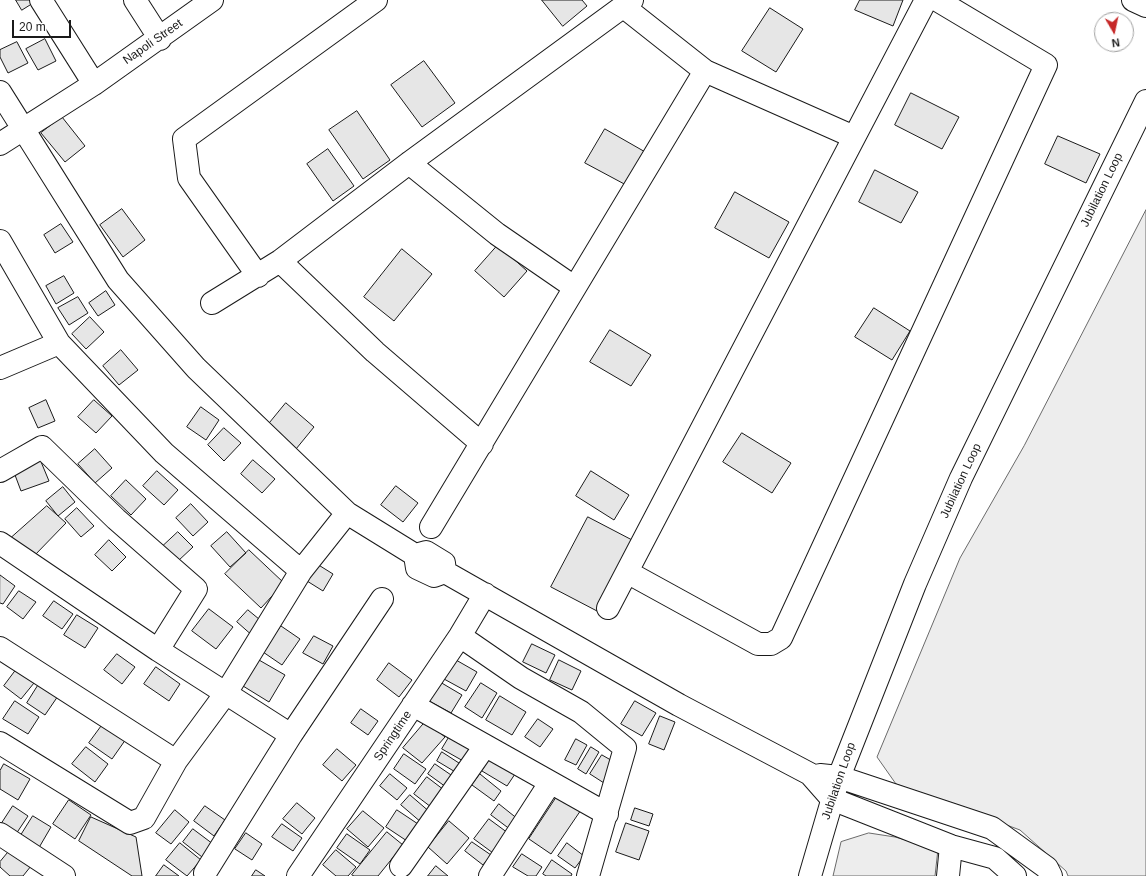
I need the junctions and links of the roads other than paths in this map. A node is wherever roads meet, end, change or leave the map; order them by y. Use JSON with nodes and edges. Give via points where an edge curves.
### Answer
{"nodes":[{"id":1,"x":41,"y":0,"type":"edge"},
{"id":2,"x":135,"y":0,"type":"edge"},
{"id":3,"x":212,"y":0,"type":"edge"},
{"id":4,"x":376,"y":0,"type":"edge"},
{"id":5,"x":926,"y":0,"type":"edge"},
{"id":6,"x":937,"y":0,"type":"edge"},
{"id":7,"x":1133,"y":0,"type":"edge"},
{"id":8,"x":628,"y":4,"type":"edge"},
{"id":9,"x":1146,"y":6,"type":"edge"},
{"id":10,"x":160,"y":39,"type":"junction"},
{"id":11,"x":705,"y":71,"type":"junction"},
{"id":12,"x":94,"y":84,"type":"junction"},
{"id":13,"x":0,"y":92,"type":"edge"},
{"id":14,"x":1146,"y":101,"type":"edge"},
{"id":15,"x":23,"y":128,"type":"junction"},
{"id":16,"x":854,"y":137,"type":"junction"},
{"id":17,"x":0,"y":144,"type":"edge"},
{"id":18,"x":409,"y":163,"type":"junction"},
{"id":19,"x":0,"y":241,"type":"edge"},
{"id":20,"x":280,"y":261,"type":"junction"},
{"id":21,"x":258,"y":276,"type":"junction"},
{"id":22,"x":574,"y":287,"type":"junction"},
{"id":23,"x":212,"y":303,"type":"dead end"},
{"id":24,"x":60,"y":343,"type":"junction"},
{"id":25,"x":0,"y":368,"type":"edge"},
{"id":26,"x":482,"y":444,"type":"junction"},
{"id":27,"x":0,"y":471,"type":"edge"},
{"id":28,"x":347,"y":513,"type":"junction"},
{"id":29,"x":431,"y":527,"type":"dead end"},
{"id":30,"x":0,"y":543,"type":"edge"},
{"id":31,"x":301,"y":571,"type":"junction"},
{"id":32,"x":627,"y":572,"type":"junction"},
{"id":33,"x":485,"y":594,"type":"junction"},
{"id":34,"x":382,"y":599,"type":"dead end"},
{"id":35,"x":608,"y":608,"type":"dead end"},
{"id":36,"x":460,"y":636,"type":"junction"},
{"id":37,"x":0,"y":648,"type":"edge"},
{"id":38,"x":158,"y":650,"type":"junction"},
{"id":39,"x":226,"y":693,"type":"junction"},
{"id":40,"x":413,"y":705,"type":"junction"},
{"id":41,"x":290,"y":735,"type":"junction"},
{"id":42,"x":0,"y":743,"type":"edge"},
{"id":43,"x":485,"y":746,"type":"junction"},
{"id":44,"x":176,"y":762,"type":"junction"},
{"id":45,"x":810,"y":774,"type":"junction"},
{"id":46,"x":839,"y":777,"type":"junction"},
{"id":47,"x":550,"y":783,"type":"junction"},
{"id":48,"x":832,"y":799,"type":"junction"},
{"id":49,"x":606,"y":814,"type":"junction"},
{"id":50,"x":0,"y":834,"type":"edge"},
{"id":51,"x":951,"y":846,"type":"junction"},
{"id":52,"x":401,"y":866,"type":"dead end"},
{"id":53,"x":205,"y":873,"type":"dead end"},
{"id":54,"x":64,"y":876,"type":"edge"},
{"id":55,"x":298,"y":876,"type":"edge"},
{"id":56,"x":490,"y":876,"type":"edge"},
{"id":57,"x":588,"y":876,"type":"edge"},
{"id":58,"x":810,"y":876,"type":"edge"},
{"id":59,"x":948,"y":876,"type":"edge"},
{"id":60,"x":1015,"y":876,"type":"edge"},
{"id":61,"x":1051,"y":876,"type":"edge"}],
"edges":[{"from":1,"to":12,"type":"street"},
{"from":2,"to":10,"type":"street"},
{"from":3,"to":10,"type":"street","name":"Napoli Street"},
{"from":4,"to":21,"type":"street","via":[[184,139],[189,178]]},
{"from":5,"to":16,"type":"street"},
{"from":6,"to":32,"type":"street","via":[[1046,65],[781,638],[771,644],[758,644]]},
{"from":7,"to":9,"type":"street"},
{"from":8,"to":11,"type":"street"},
{"from":8,"to":18,"type":"street"},
{"from":10,"to":12,"type":"street","name":"Napoli Street"},
{"from":11,"to":16,"type":"street"},
{"from":11,"to":22,"type":"street"},
{"from":12,"to":15,"type":"street","name":"Napoli Street"},
{"from":13,"to":15,"type":"street"},
{"from":14,"to":46,"type":"street","name":"Jubilation Loop","via":[[961,478],[915,584]]},
{"from":15,"to":17,"type":"street","name":"Napoli Street"},
{"from":15,"to":28,"type":"street","via":[[118,280],[196,368]]},
{"from":16,"to":32,"type":"street"},
{"from":18,"to":20,"type":"street"},
{"from":18,"to":22,"type":"street","via":[[497,234]]},
{"from":19,"to":24,"type":"street"},
{"from":20,"to":21,"type":"street"},
{"from":20,"to":26,"type":"street","via":[[375,352]]},
{"from":21,"to":23,"type":"street"},
{"from":22,"to":26,"type":"street"},
{"from":24,"to":25,"type":"street"},
{"from":24,"to":31,"type":"street","via":[[164,453]]},
{"from":26,"to":29,"type":"street"},
{"from":27,"to":38,"type":"street","via":[[42,447],[116,519],[196,589]]},
{"from":28,"to":31,"type":"street"},
{"from":28,"to":33,"type":"street","via":[[415,555],[426,552],[444,563],[445,572]]},
{"from":30,"to":38,"type":"street"},
{"from":31,"to":39,"type":"street"},
{"from":32,"to":35,"type":"street"},
{"from":33,"to":36,"type":"street","name":"Springtime"},
{"from":33,"to":45,"type":"street","via":[[679,705]]},
{"from":34,"to":41,"type":"street"},
{"from":36,"to":40,"type":"street","name":"Springtime"},
{"from":36,"to":49,"type":"street","via":[[521,678],[581,712],[625,748]]},
{"from":37,"to":44,"type":"street"},
{"from":38,"to":39,"type":"street"},
{"from":39,"to":41,"type":"street"},
{"from":39,"to":44,"type":"street"},
{"from":40,"to":43,"type":"street"},
{"from":40,"to":55,"type":"street","name":"Springtime"},
{"from":41,"to":53,"type":"street"},
{"from":42,"to":44,"type":"street","via":[[130,823],[144,818]]},
{"from":43,"to":47,"type":"street"},
{"from":43,"to":52,"type":"street"},
{"from":45,"to":46,"type":"street"},
{"from":45,"to":48,"type":"street"},
{"from":46,"to":48,"type":"street","name":"Jubilation Loop"},
{"from":46,"to":61,"type":"street","via":[[992,828],[1047,868]]},
{"from":47,"to":49,"type":"street"},
{"from":47,"to":56,"type":"street"},
{"from":48,"to":51,"type":"street"},
{"from":48,"to":58,"type":"street","name":"Jubilation Loop"},
{"from":49,"to":57,"type":"street"},
{"from":50,"to":54,"type":"street"},
{"from":51,"to":59,"type":"street"},
{"from":51,"to":60,"type":"street","via":[[995,858]]}]}
